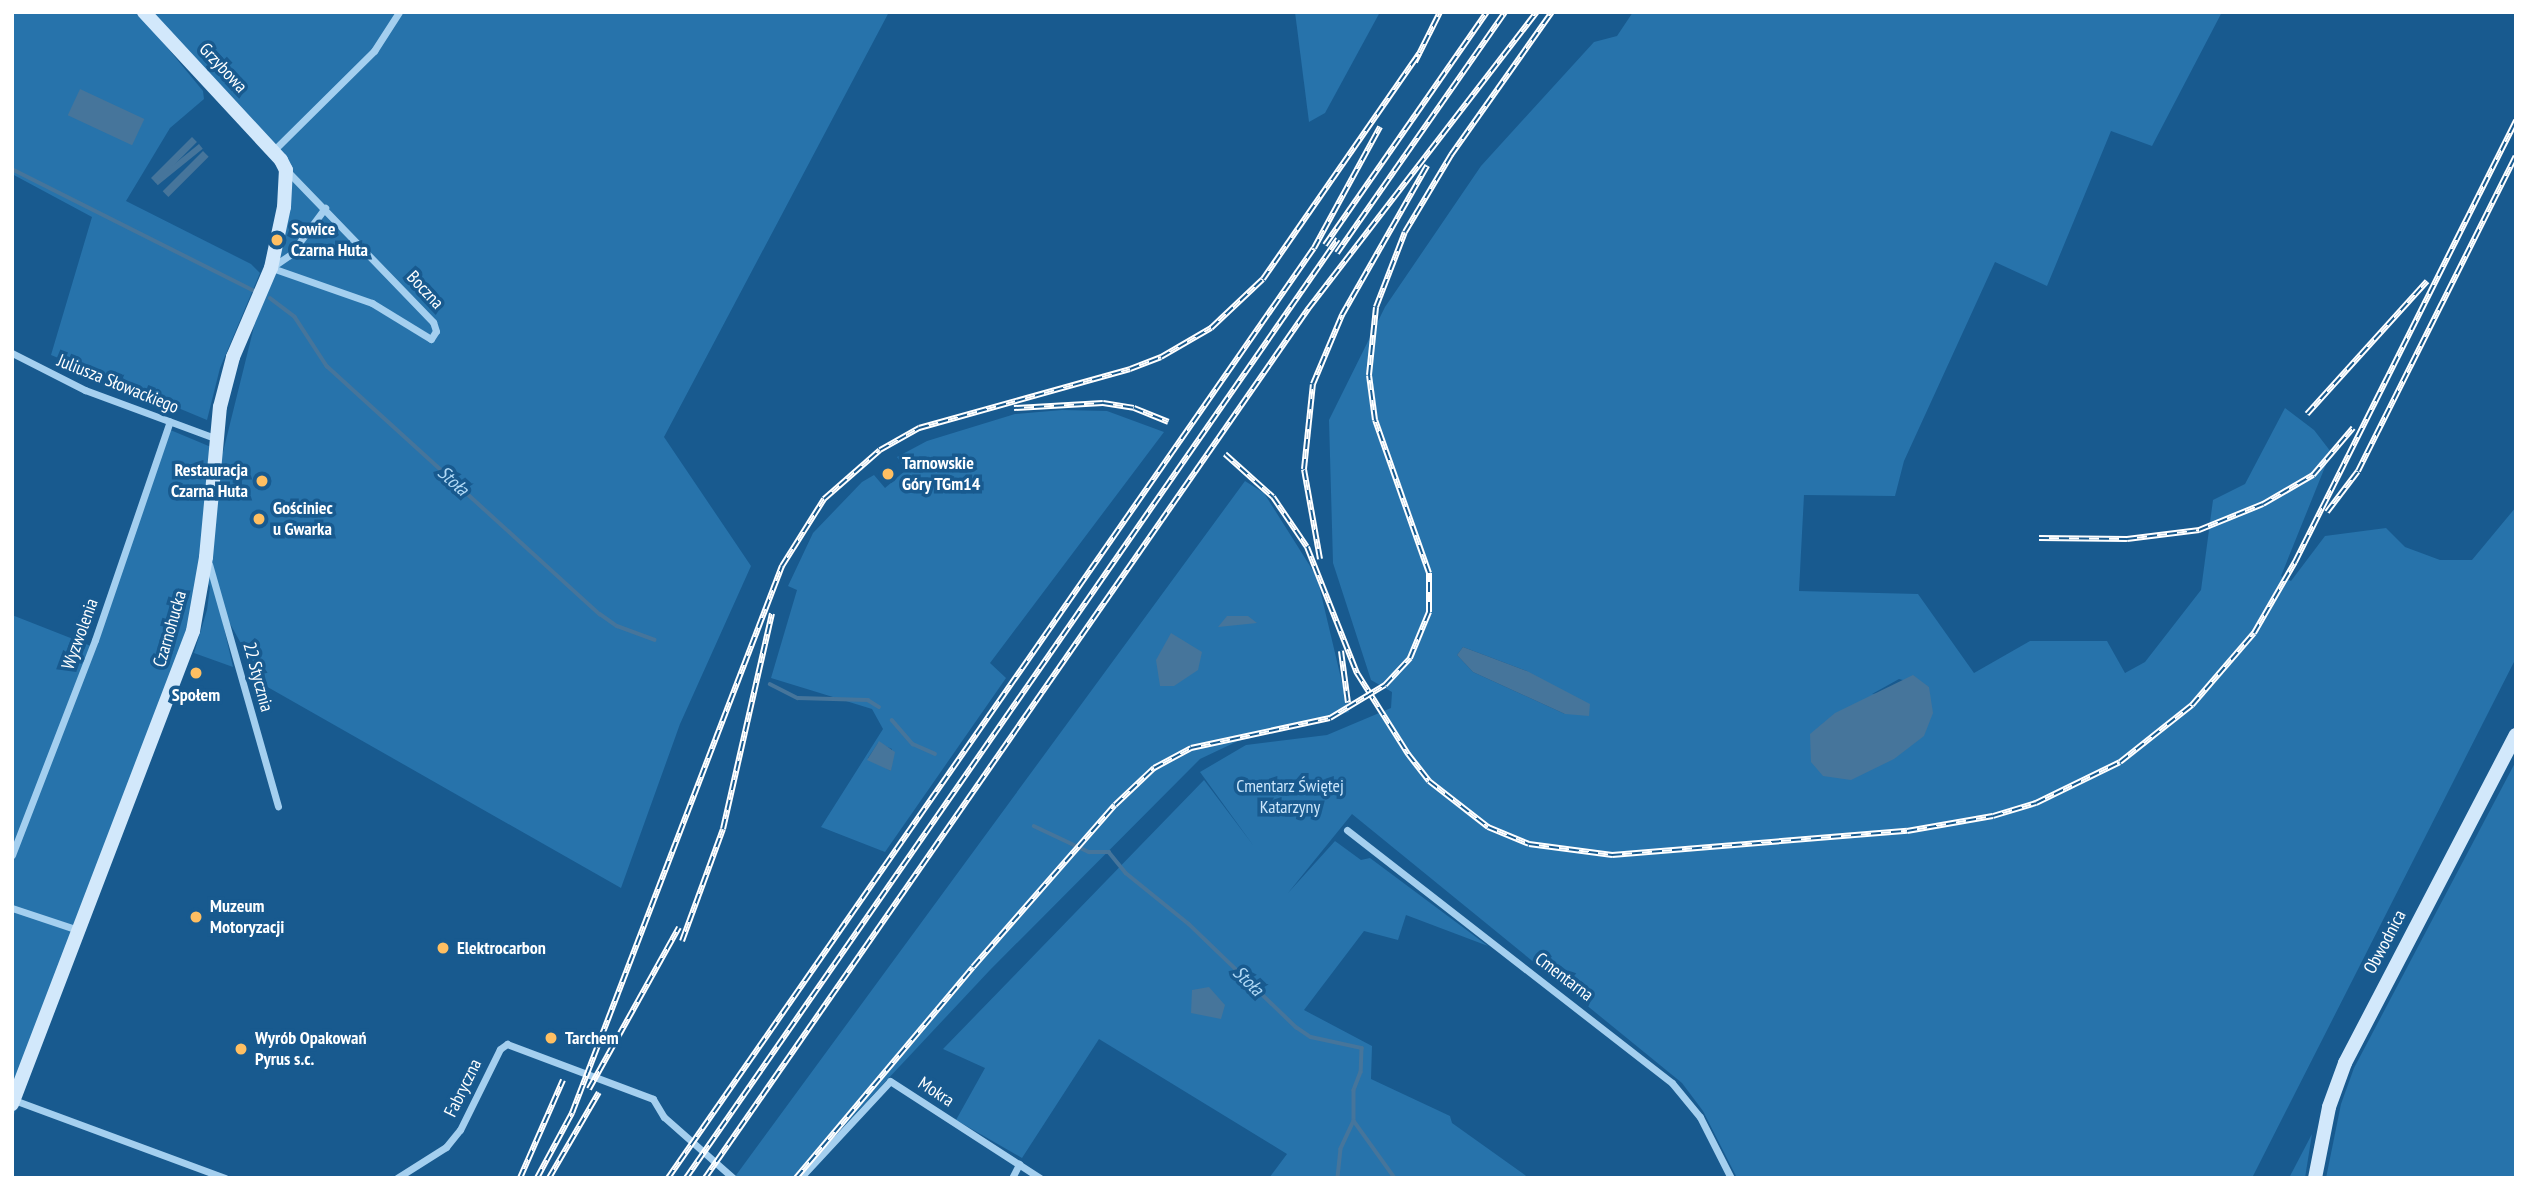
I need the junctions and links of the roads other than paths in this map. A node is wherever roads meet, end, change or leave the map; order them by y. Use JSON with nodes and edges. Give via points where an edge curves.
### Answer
{"nodes":[{"id":1,"x":144,"y":12,"type":"edge"},
{"id":2,"x":399,"y":12,"type":"edge"},
{"id":3,"x":274,"y":150,"type":"junction"},
{"id":4,"x":286,"y":170,"type":"junction"},
{"id":5,"x":325,"y":208,"type":"junction"},
{"id":6,"x":271,"y":268,"type":"junction"},
{"id":7,"x":12,"y":353,"type":"edge"},
{"id":8,"x":170,"y":421,"type":"junction"},
{"id":9,"x":215,"y":438,"type":"junction"},
{"id":10,"x":206,"y":557,"type":"junction"},
{"id":11,"x":2516,"y":735,"type":"edge"},
{"id":12,"x":278,"y":806,"type":"dead end"},
{"id":13,"x":1347,"y":830,"type":"dead end"},
{"id":14,"x":12,"y":855,"type":"edge"},
{"id":15,"x":12,"y":908,"type":"edge"},
{"id":16,"x":79,"y":930,"type":"junction"},
{"id":17,"x":13,"y":1102,"type":"edge"},
{"id":18,"x":1019,"y":1164,"type":"junction"},
{"id":19,"x":225,"y":1178,"type":"edge"},
{"id":20,"x":397,"y":1178,"type":"edge"},
{"id":21,"x":733,"y":1178,"type":"edge"},
{"id":22,"x":800,"y":1178,"type":"edge"},
{"id":23,"x":1012,"y":1178,"type":"edge"},
{"id":24,"x":1041,"y":1178,"type":"edge"},
{"id":25,"x":1731,"y":1178,"type":"edge"},
{"id":26,"x":2315,"y":1178,"type":"edge"}],
"edges":[{"from":1,"to":3,"type":"street","name":"Grzybowa"},
{"from":2,"to":3,"type":"street","via":[[374,51]]},
{"from":3,"to":4,"type":"street"},
{"from":4,"to":5,"type":"street","name":"Boczna"},
{"from":4,"to":6,"type":"street","name":"Czarnohucka"},
{"from":5,"to":6,"type":"street","via":[[290,255]]},
{"from":5,"to":6,"type":"street","name":"Boczna","via":[[433,322],[436,331],[431,339],[372,303]]},
{"from":6,"to":9,"type":"street","name":"Czarnohucka","via":[[233,356]]},
{"from":7,"to":8,"type":"street","name":"Juliusza Słowackiego","via":[[85,390]]},
{"from":8,"to":9,"type":"street","name":"Juliusza Słowackiego"},
{"from":8,"to":14,"type":"street","name":"Wyzwolenia","via":[[95,640]]},
{"from":9,"to":10,"type":"street","name":"Czarnohucka"},
{"from":10,"to":12,"type":"street","name":"22 Stycznia"},
{"from":10,"to":16,"type":"street","name":"Czarnohucka","via":[[193,631]]},
{"from":11,"to":26,"type":"street","name":"Obwodnica","via":[[2345,1063],[2329,1107]]},
{"from":13,"to":25,"type":"street","name":"Cmentarna","via":[[1672,1083],[1700,1118]]},
{"from":15,"to":16,"type":"street"},
{"from":16,"to":17,"type":"street","name":"Czarnohucka"},
{"from":17,"to":19,"type":"street"},
{"from":18,"to":22,"type":"street","name":"Mokra","via":[[890,1081]]},
{"from":18,"to":23,"type":"street"},
{"from":18,"to":24,"type":"street","name":"Mokra"},
{"from":20,"to":21,"type":"street","name":"Fabryczna","via":[[446,1147],[460,1130],[500,1049],[507,1044],[653,1099],[664,1117]]}]}
